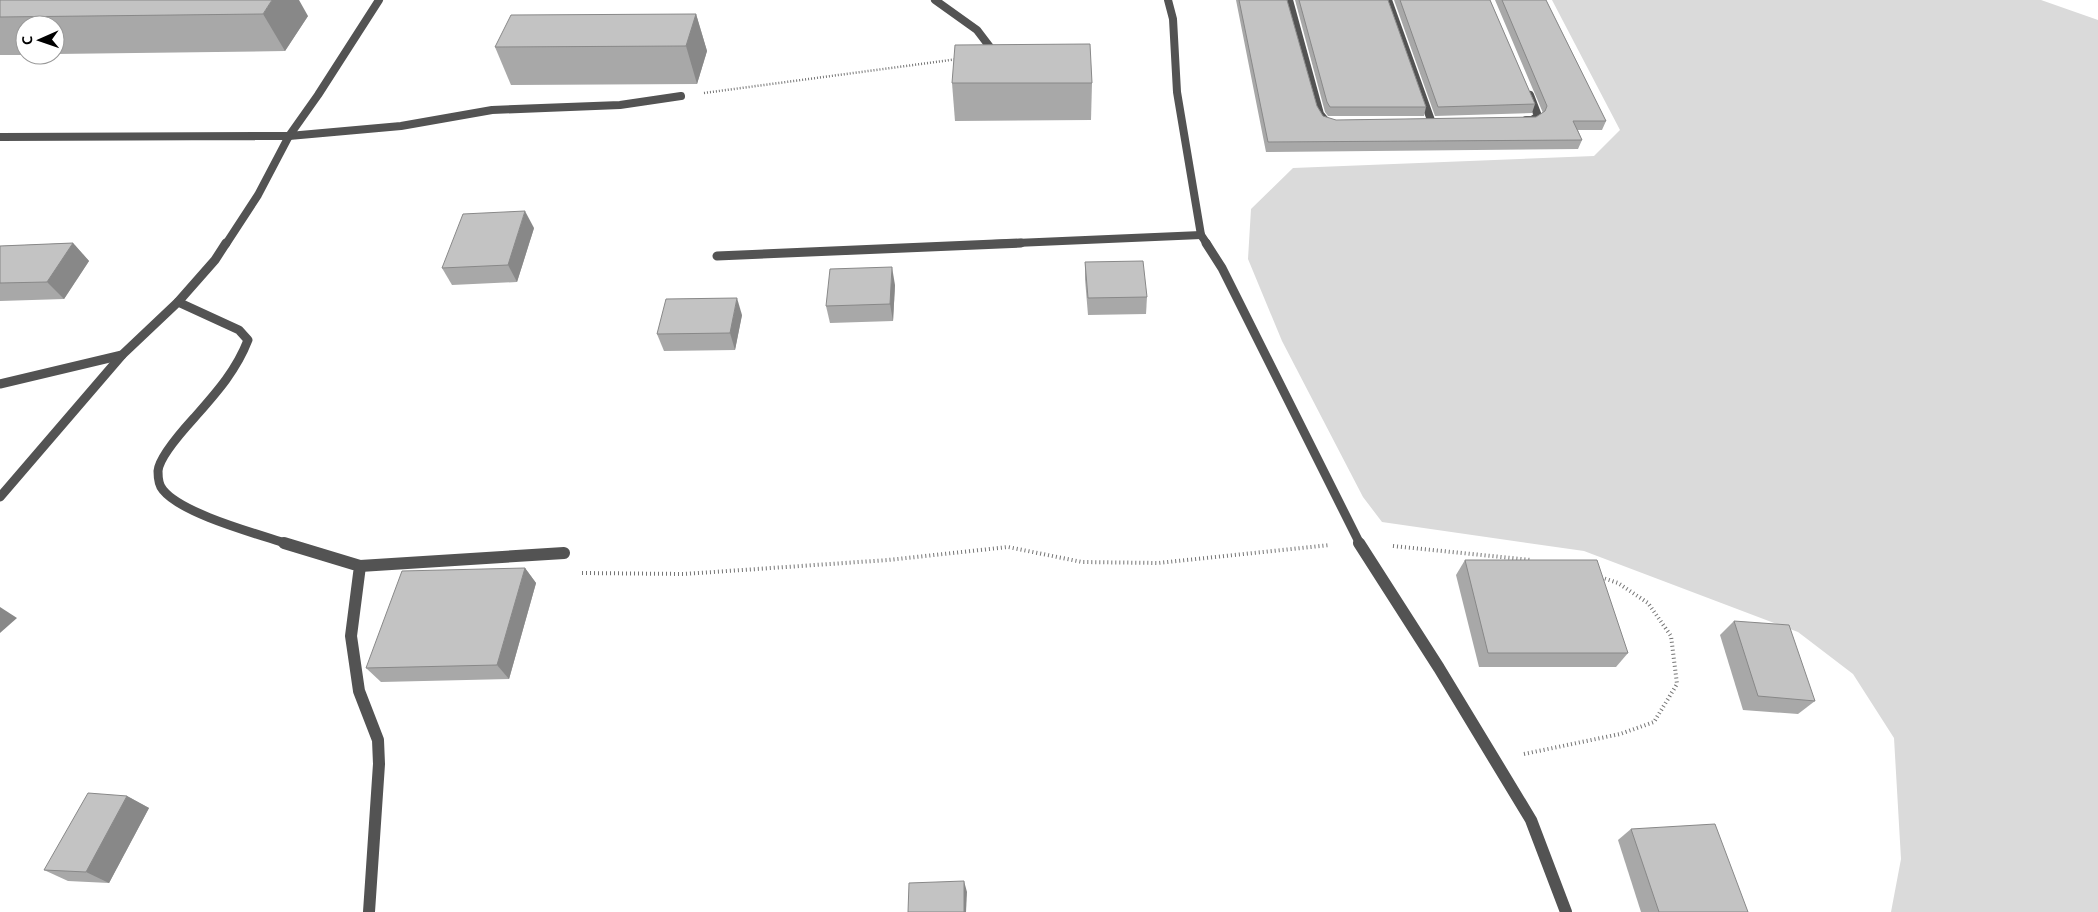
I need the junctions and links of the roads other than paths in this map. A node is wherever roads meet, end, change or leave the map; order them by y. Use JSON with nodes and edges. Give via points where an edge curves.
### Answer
{"nodes":[{"id":1,"x":379,"y":0,"type":"edge"},
{"id":2,"x":935,"y":0,"type":"edge"},
{"id":3,"x":1168,"y":0,"type":"edge"},
{"id":4,"x":1289,"y":0,"type":"edge"},
{"id":5,"x":1388,"y":0,"type":"edge"},
{"id":6,"x":998,"y":57,"type":"edge"},
{"id":7,"x":1526,"y":85,"type":"edge"},
{"id":8,"x":681,"y":96,"type":"road end"},
{"id":9,"x":1514,"y":120,"type":"edge"},
{"id":10,"x":1432,"y":122,"type":"junction"},
{"id":11,"x":1441,"y":122,"type":"edge"},
{"id":12,"x":1334,"y":123,"type":"edge"},
{"id":13,"x":1422,"y":123,"type":"edge"},
{"id":14,"x":289,"y":136,"type":"junction"},
{"id":15,"x":0,"y":137,"type":"edge"},
{"id":16,"x":1201,"y":235,"type":"junction"},
{"id":17,"x":717,"y":256,"type":"dead end"},
{"id":18,"x":178,"y":302,"type":"junction"},
{"id":19,"x":122,"y":355,"type":"junction"},
{"id":20,"x":0,"y":384,"type":"edge"},
{"id":21,"x":0,"y":498,"type":"edge"},
{"id":22,"x":564,"y":553,"type":"road end"},
{"id":23,"x":360,"y":566,"type":"junction"},
{"id":24,"x":369,"y":912,"type":"edge"},
{"id":25,"x":1566,"y":912,"type":"edge"}],
"edges":[{"from":1,"to":14,"type":"street"},
{"from":2,"to":6,"type":"street","via":[[979,30]]},
{"from":3,"to":16,"type":"street","via":[[1177,92]]},
{"from":4,"to":12,"type":"street","via":[[1320,114],[1325,121]]},
{"from":5,"to":10,"type":"street"},
{"from":7,"to":9,"type":"street","via":[[1538,116],[1532,120]]},
{"from":8,"to":14,"type":"street","via":[[620,105],[492,110],[401,126]]},
{"from":10,"to":11,"type":"street"},
{"from":10,"to":13,"type":"street"},
{"from":14,"to":15,"type":"street"},
{"from":14,"to":18,"type":"street","via":[[258,195],[216,260]]},
{"from":16,"to":17,"type":"street"},
{"from":16,"to":25,"type":"street","via":[[1222,268],[1359,542],[1531,820]]},
{"from":18,"to":19,"type":"street"},
{"from":18,"to":23,"type":"street","via":[[239,330],[248,340],[243,356],[172,444],[158,470],[162,490],[180,505]]},
{"from":19,"to":20,"type":"street"},
{"from":19,"to":21,"type":"street"},
{"from":22,"to":23,"type":"street"},
{"from":23,"to":24,"type":"street","via":[[352,644],[359,691],[378,740],[379,764]]}]}
